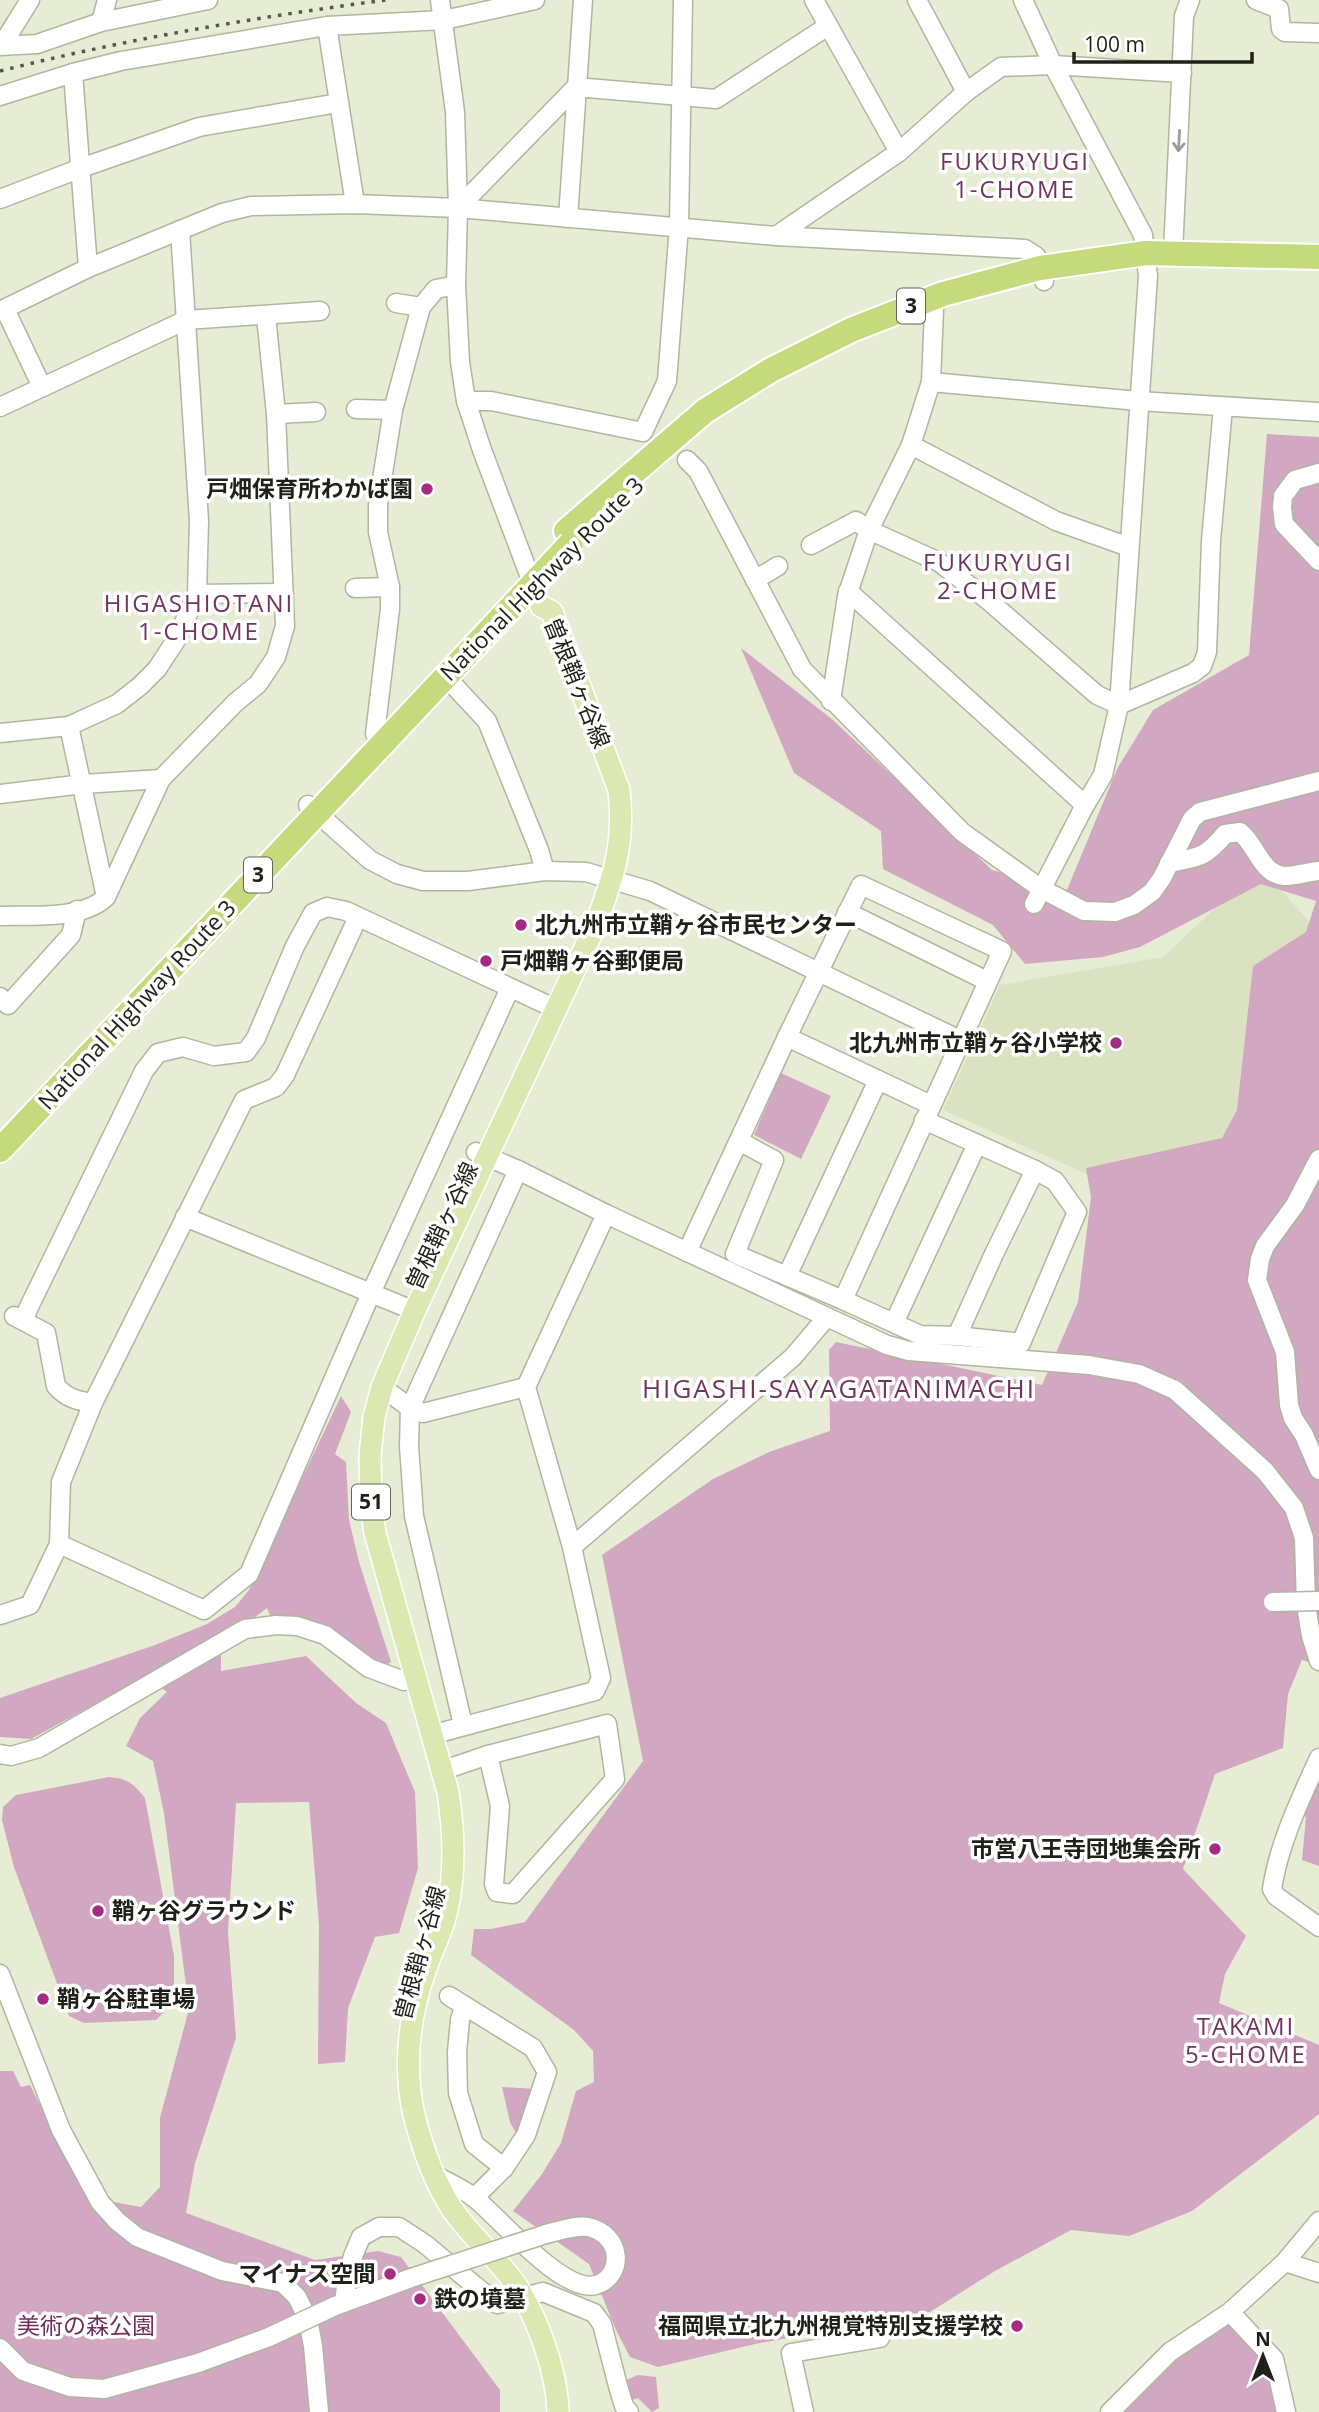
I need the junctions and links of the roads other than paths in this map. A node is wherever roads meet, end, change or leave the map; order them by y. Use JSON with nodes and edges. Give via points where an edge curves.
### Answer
{"nodes":[{"id":1,"x":30,"y":0,"type":"edge"},
{"id":2,"x":107,"y":0,"type":"edge"},
{"id":3,"x":208,"y":0,"type":"edge"},
{"id":4,"x":535,"y":0,"type":"edge"},
{"id":5,"x":583,"y":0,"type":"edge"},
{"id":6,"x":683,"y":0,"type":"edge"},
{"id":7,"x":814,"y":0,"type":"edge"},
{"id":8,"x":918,"y":0,"type":"edge"},
{"id":9,"x":1023,"y":0,"type":"edge"},
{"id":10,"x":1190,"y":0,"type":"edge"},
{"id":11,"x":1256,"y":0,"type":"edge"},
{"id":12,"x":440,"y":1,"type":"edge"},
{"id":13,"x":444,"y":20,"type":"junction"},
{"id":14,"x":101,"y":22,"type":"junction"},
{"id":15,"x":327,"y":26,"type":"junction"},
{"id":16,"x":828,"y":26,"type":"junction"},
{"id":17,"x":1319,"y":33,"type":"edge"},
{"id":18,"x":1,"y":46,"type":"edge"},
{"id":19,"x":1053,"y":65,"type":"junction"},
{"id":20,"x":73,"y":73,"type":"junction"},
{"id":21,"x":1182,"y":73,"type":"junction"},
{"id":22,"x":576,"y":87,"type":"junction"},
{"id":23,"x":966,"y":92,"type":"junction"},
{"id":24,"x":0,"y":96,"type":"edge"},
{"id":25,"x":682,"y":96,"type":"junction"},
{"id":26,"x":338,"y":103,"type":"junction"},
{"id":27,"x":899,"y":152,"type":"junction"},
{"id":28,"x":81,"y":168,"type":"junction"},
{"id":29,"x":0,"y":199,"type":"edge"},
{"id":30,"x":355,"y":204,"type":"junction"},
{"id":31,"x":458,"y":208,"type":"junction"},
{"id":32,"x":568,"y":218,"type":"junction"},
{"id":33,"x":679,"y":226,"type":"junction"},
{"id":34,"x":180,"y":230,"type":"junction"},
{"id":35,"x":776,"y":236,"type":"junction"},
{"id":36,"x":1173,"y":253,"type":"junction"},
{"id":37,"x":1319,"y":257,"type":"edge"},
{"id":38,"x":1147,"y":259,"type":"junction"},
{"id":39,"x":88,"y":268,"type":"junction"},
{"id":40,"x":1319,"y":270,"type":"edge"},
{"id":41,"x":1042,"y":274,"type":"junction"},
{"id":42,"x":456,"y":285,"type":"junction"},
{"id":43,"x":396,"y":303,"type":"dead end"},
{"id":44,"x":421,"y":307,"type":"junction"},
{"id":45,"x":3,"y":310,"type":"edge"},
{"id":46,"x":934,"y":310,"type":"junction"},
{"id":47,"x":320,"y":311,"type":"dead end"},
{"id":48,"x":266,"y":316,"type":"junction"},
{"id":49,"x":186,"y":320,"type":"junction"},
{"id":50,"x":931,"y":382,"type":"junction"},
{"id":51,"x":42,"y":387,"type":"junction"},
{"id":52,"x":466,"y":401,"type":"junction"},
{"id":53,"x":1138,"y":401,"type":"junction"},
{"id":54,"x":0,"y":407,"type":"edge"},
{"id":55,"x":1223,"y":407,"type":"junction"},
{"id":56,"x":356,"y":410,"type":"dead end"},
{"id":57,"x":393,"y":410,"type":"junction"},
{"id":58,"x":316,"y":412,"type":"dead end"},
{"id":59,"x":1319,"y":412,"type":"edge"},
{"id":60,"x":276,"y":414,"type":"junction"},
{"id":61,"x":911,"y":445,"type":"junction"},
{"id":62,"x":687,"y":460,"type":"dead end"},
{"id":63,"x":1319,"y":473,"type":"edge"},
{"id":64,"x":869,"y":530,"type":"junction"},
{"id":65,"x":568,"y":537,"type":"junction"},
{"id":66,"x":811,"y":545,"type":"dead end"},
{"id":67,"x":1129,"y":547,"type":"junction"},
{"id":68,"x":1319,"y":562,"type":"edge"},
{"id":69,"x":778,"y":566,"type":"dead end"},
{"id":70,"x":755,"y":580,"type":"junction"},
{"id":71,"x":390,"y":587,"type":"junction"},
{"id":72,"x":355,"y":588,"type":"dead end"},
{"id":73,"x":848,"y":591,"type":"junction"},
{"id":74,"x":284,"y":593,"type":"junction"},
{"id":75,"x":197,"y":594,"type":"junction"},
{"id":76,"x":524,"y":598,"type":"junction"},
{"id":77,"x":446,"y":677,"type":"junction"},
{"id":78,"x":831,"y":701,"type":"junction"},
{"id":79,"x":1119,"y":705,"type":"junction"},
{"id":80,"x":69,"y":726,"type":"junction"},
{"id":81,"x":0,"y":733,"type":"edge"},
{"id":82,"x":375,"y":734,"type":"junction"},
{"id":83,"x":161,"y":779,"type":"junction"},
{"id":84,"x":1319,"y":781,"type":"edge"},
{"id":85,"x":83,"y":784,"type":"junction"},
{"id":86,"x":0,"y":794,"type":"edge"},
{"id":87,"x":1085,"y":806,"type":"junction"},
{"id":88,"x":312,"y":809,"type":"junction"},
{"id":89,"x":1170,"y":863,"type":"junction"},
{"id":90,"x":1319,"y":871,"type":"edge"},
{"id":91,"x":545,"y":872,"type":"junction"},
{"id":92,"x":607,"y":878,"type":"junction"},
{"id":93,"x":1037,"y":896,"type":"junction"},
{"id":94,"x":107,"y":898,"type":"junction"},
{"id":95,"x":77,"y":910,"type":"junction"},
{"id":96,"x":847,"y":912,"type":"junction"},
{"id":97,"x":0,"y":916,"type":"edge"},
{"id":98,"x":358,"y":917,"type":"junction"},
{"id":99,"x":818,"y":972,"type":"junction"},
{"id":100,"x":987,"y":981,"type":"junction"},
{"id":101,"x":510,"y":988,"type":"junction"},
{"id":102,"x":0,"y":997,"type":"edge"},
{"id":103,"x":551,"y":1007,"type":"junction"},
{"id":104,"x":787,"y":1037,"type":"junction"},
{"id":105,"x":960,"y":1040,"type":"junction"},
{"id":106,"x":878,"y":1080,"type":"junction"},
{"id":107,"x":927,"y":1112,"type":"junction"},
{"id":108,"x":0,"y":1135,"type":"edge"},
{"id":109,"x":738,"y":1141,"type":"junction"},
{"id":110,"x":977,"y":1144,"type":"junction"},
{"id":111,"x":0,"y":1150,"type":"edge"},
{"id":112,"x":482,"y":1154,"type":"junction"},
{"id":113,"x":1319,"y":1159,"type":"edge"},
{"id":114,"x":518,"y":1170,"type":"junction"},
{"id":115,"x":1035,"y":1170,"type":"junction"},
{"id":116,"x":606,"y":1214,"type":"junction"},
{"id":117,"x":185,"y":1217,"type":"junction"},
{"id":118,"x":687,"y":1252,"type":"junction"},
{"id":119,"x":787,"y":1276,"type":"junction"},
{"id":120,"x":371,"y":1293,"type":"junction"},
{"id":121,"x":843,"y":1300,"type":"junction"},
{"id":122,"x":405,"y":1307,"type":"junction"},
{"id":123,"x":826,"y":1318,"type":"junction"},
{"id":124,"x":894,"y":1323,"type":"junction"},
{"id":125,"x":957,"y":1336,"type":"junction"},
{"id":126,"x":382,"y":1387,"type":"junction"},
{"id":127,"x":526,"y":1387,"type":"junction"},
{"id":128,"x":93,"y":1403,"type":"junction"},
{"id":129,"x":410,"y":1408,"type":"junction"},
{"id":130,"x":1319,"y":1471,"type":"edge"},
{"id":131,"x":60,"y":1544,"type":"junction"},
{"id":132,"x":572,"y":1547,"type":"junction"},
{"id":133,"x":1319,"y":1601,"type":"edge"},
{"id":134,"x":1273,"y":1602,"type":"dead end"},
{"id":135,"x":0,"y":1615,"type":"edge"},
{"id":136,"x":1319,"y":1661,"type":"edge"},
{"id":137,"x":404,"y":1681,"type":"junction"},
{"id":138,"x":463,"y":1725,"type":"junction"},
{"id":139,"x":431,"y":1735,"type":"junction"},
{"id":140,"x":0,"y":1754,"type":"edge"},
{"id":141,"x":488,"y":1755,"type":"junction"},
{"id":142,"x":1319,"y":1758,"type":"edge"},
{"id":143,"x":441,"y":1772,"type":"junction"},
{"id":144,"x":1319,"y":1927,"type":"edge"},
{"id":145,"x":0,"y":1974,"type":"edge"},
{"id":146,"x":504,"y":2168,"type":"junction"},
{"id":147,"x":435,"y":2175,"type":"junction"},
{"id":148,"x":475,"y":2197,"type":"junction"},
{"id":149,"x":1319,"y":2221,"type":"edge"},
{"id":150,"x":1285,"y":2262,"type":"junction"},
{"id":151,"x":1319,"y":2273,"type":"edge"},
{"id":152,"x":518,"y":2300,"type":"junction"},
{"id":153,"x":340,"y":2304,"type":"junction"},
{"id":154,"x":1230,"y":2312,"type":"junction"},
{"id":155,"x":880,"y":2337,"type":"dead end"},
{"id":156,"x":0,"y":2348,"type":"edge"},
{"id":157,"x":319,"y":2412,"type":"edge"},
{"id":158,"x":547,"y":2412,"type":"edge"},
{"id":159,"x":558,"y":2412,"type":"edge"},
{"id":160,"x":629,"y":2412,"type":"edge"},
{"id":161,"x":804,"y":2412,"type":"edge"},
{"id":162,"x":1110,"y":2412,"type":"edge"},
{"id":163,"x":1286,"y":2412,"type":"edge"}],
"edges":[{"from":1,"to":18,"type":"street"},
{"from":2,"to":14,"type":"street"},
{"from":3,"to":14,"type":"street"},
{"from":4,"to":13,"type":"street"},
{"from":5,"to":22,"type":"street"},
{"from":6,"to":25,"type":"street"},
{"from":7,"to":16,"type":"street"},
{"from":8,"to":23,"type":"street"},
{"from":9,"to":19,"type":"street"},
{"from":10,"to":21,"type":"street","via":[[1184,16]]},
{"from":11,"to":17,"type":"street","via":[[1279,9],[1285,32]]},
{"from":12,"to":13,"type":"street"},
{"from":13,"to":15,"type":"street"},
{"from":13,"to":31,"type":"street","via":[[455,112]]},
{"from":14,"to":18,"type":"street","via":[[37,44]]},
{"from":15,"to":20,"type":"street"},
{"from":15,"to":26,"type":"street"},
{"from":16,"to":25,"type":"street","via":[[716,99]]},
{"from":16,"to":27,"type":"street"},
{"from":19,"to":21,"type":"street"},
{"from":19,"to":23,"type":"street","via":[[1001,67]]},
{"from":19,"to":38,"type":"street","via":[[1143,236]]},
{"from":20,"to":24,"type":"street"},
{"from":20,"to":28,"type":"street"},
{"from":21,"to":36,"type":"street","one_way":true},
{"from":22,"to":25,"type":"street"},
{"from":22,"to":31,"type":"street"},
{"from":22,"to":32,"type":"street"},
{"from":23,"to":27,"type":"street"},
{"from":25,"to":33,"type":"street"},
{"from":26,"to":28,"type":"street","via":[[199,127]]},
{"from":26,"to":30,"type":"street"},
{"from":27,"to":35,"type":"street"},
{"from":28,"to":29,"type":"street"},
{"from":28,"to":39,"type":"street"},
{"from":30,"to":31,"type":"street"},
{"from":30,"to":34,"type":"street","via":[[251,206]]},
{"from":31,"to":32,"type":"street"},
{"from":31,"to":42,"type":"street"},
{"from":32,"to":33,"type":"street"},
{"from":33,"to":35,"type":"street"},
{"from":33,"to":52,"type":"street","via":[[667,382],[643,432],[491,401]]},
{"from":34,"to":39,"type":"street"},
{"from":34,"to":49,"type":"street"},
{"from":35,"to":41,"type":"street","via":[[1025,249],[1036,256]]},
{"from":36,"to":37,"type":"highway","name":"National Highway Route 3","number":"3"},
{"from":36,"to":38,"type":"highway","name":"National Highway Route 3","number":"3"},
{"from":38,"to":40,"type":"highway","name":"National Highway Route 3","number":"3"},
{"from":38,"to":41,"type":"highway","name":"National Highway Route 3","number":"3"},
{"from":38,"to":53,"type":"street"},
{"from":39,"to":45,"type":"street"},
{"from":41,"to":46,"type":"highway","name":"National Highway Route 3","number":"3"},
{"from":41,"to":65,"type":"highway","name":"National Highway Route 3","number":"3","via":[[943,294],[851,330],[771,370],[705,411]]},
{"from":42,"to":44,"type":"street","via":[[436,289]]},
{"from":42,"to":52,"type":"street"},
{"from":43,"to":44,"type":"street"},
{"from":44,"to":57,"type":"street"},
{"from":45,"to":51,"type":"street"},
{"from":46,"to":50,"type":"street"},
{"from":46,"to":65,"type":"highway","name":"National Highway Route 3","number":"3","via":[[855,340],[714,419]]},
{"from":47,"to":48,"type":"street"},
{"from":48,"to":49,"type":"street"},
{"from":48,"to":60,"type":"street"},
{"from":49,"to":51,"type":"street"},
{"from":49,"to":75,"type":"street","via":[[200,522]]},
{"from":50,"to":53,"type":"street"},
{"from":50,"to":61,"type":"street"},
{"from":51,"to":54,"type":"street"},
{"from":52,"to":76,"type":"street"},
{"from":53,"to":55,"type":"street"},
{"from":53,"to":67,"type":"street"},
{"from":55,"to":59,"type":"street"},
{"from":55,"to":79,"type":"street","via":[[1207,652],[1202,666],[1193,673]]},
{"from":56,"to":57,"type":"street"},
{"from":57,"to":71,"type":"street","via":[[378,505],[378,532]]},
{"from":58,"to":60,"type":"street"},
{"from":60,"to":74,"type":"street"},
{"from":61,"to":64,"type":"street"},
{"from":61,"to":67,"type":"street","via":[[1056,522]]},
{"from":62,"to":70,"type":"street","via":[[698,471]]},
{"from":63,"to":68,"type":"street","via":[[1296,480],[1283,496],[1282,508],[1284,524]]},
{"from":64,"to":66,"type":"street","via":[[856,521]]},
{"from":64,"to":73,"type":"street"},
{"from":64,"to":79,"type":"street","via":[[939,562],[1097,695]]},
{"from":65,"to":76,"type":"highway","name":"National Highway Route 3","number":"3","bridge":true},
{"from":67,"to":79,"type":"street"},
{"from":69,"to":70,"type":"street"},
{"from":70,"to":78,"type":"street","via":[[802,669]]},
{"from":71,"to":72,"type":"street"},
{"from":71,"to":82,"type":"street"},
{"from":73,"to":78,"type":"street"},
{"from":73,"to":87,"type":"street"},
{"from":74,"to":75,"type":"street"},
{"from":74,"to":83,"type":"street","via":[[285,626],[276,657],[258,684]]},
{"from":75,"to":80,"type":"street","via":[[176,640],[148,678],[117,704]]},
{"from":76,"to":77,"type":"highway","name":"National Highway Route 3","number":"3"},
{"from":76,"to":82,"type":"highway","name":"National Highway Route 3","number":"3"},
{"from":76,"to":92,"type":"main road","name":"曽根鞘ヶ谷線","number":"51","via":[[541,615],[603,769],[611,815]]},
{"from":77,"to":88,"type":"highway","name":"National Highway Route 3","number":"3"},
{"from":77,"to":91,"type":"street","via":[[487,721]]},
{"from":78,"to":93,"type":"street","via":[[962,832]]},
{"from":79,"to":87,"type":"street","via":[[1103,775]]},
{"from":80,"to":81,"type":"street"},
{"from":80,"to":85,"type":"street"},
{"from":82,"to":88,"type":"highway","name":"National Highway Route 3","number":"3"},
{"from":83,"to":85,"type":"street"},
{"from":83,"to":94,"type":"street"},
{"from":84,"to":89,"type":"street","via":[[1200,812]]},
{"from":85,"to":86,"type":"street"},
{"from":85,"to":94,"type":"street"},
{"from":87,"to":93,"type":"street"},
{"from":88,"to":91,"type":"street","via":[[370,860],[397,874],[423,881],[468,881]]},
{"from":88,"to":108,"type":"highway","name":"National Highway Route 3","number":"3"},
{"from":88,"to":111,"type":"highway","name":"National Highway Route 3","number":"3"},
{"from":89,"to":90,"type":"street","via":[[1200,857],[1225,834],[1240,832],[1267,869],[1282,876]]},
{"from":89,"to":93,"type":"street","via":[[1152,892],[1115,912],[1084,911]]},
{"from":91,"to":92,"type":"street","via":[[586,872]]},
{"from":92,"to":99,"type":"street","via":[[650,891]]},
{"from":92,"to":103,"type":"main road","name":"曽根鞘ヶ谷線","number":"51"},
{"from":94,"to":95,"type":"street"},
{"from":95,"to":97,"type":"street","via":[[58,915]]},
{"from":95,"to":102,"type":"street","via":[[71,935],[8,1005]]},
{"from":96,"to":99,"type":"street"},
{"from":96,"to":100,"type":"street"},
{"from":96,"to":100,"type":"street","via":[[861,885],[1002,951]]},
{"from":98,"to":101,"type":"street"},
{"from":98,"to":117,"type":"street","via":[[285,1075],[276,1087],[244,1100]]},
{"from":98,"to":128,"type":"street","via":[[327,907],[313,913],[246,1052],[214,1056],[183,1047],[158,1053],[144,1071],[19,1318],[46,1333],[56,1386],[62,1393]]},
{"from":99,"to":104,"type":"street"},
{"from":99,"to":105,"type":"street"},
{"from":100,"to":105,"type":"street"},
{"from":101,"to":103,"type":"street"},
{"from":101,"to":120,"type":"street"},
{"from":103,"to":112,"type":"main road","name":"曽根鞘ヶ谷線","number":"51"},
{"from":104,"to":106,"type":"street"},
{"from":104,"to":109,"type":"street"},
{"from":105,"to":107,"type":"street"},
{"from":106,"to":107,"type":"street"},
{"from":106,"to":119,"type":"street"},
{"from":107,"to":110,"type":"street"},
{"from":107,"to":121,"type":"street"},
{"from":109,"to":118,"type":"street"},
{"from":109,"to":119,"type":"street","via":[[774,1160],[735,1254]]},
{"from":110,"to":115,"type":"street"},
{"from":110,"to":124,"type":"street"},
{"from":112,"to":114,"type":"street"},
{"from":112,"to":122,"type":"main road","name":"曽根鞘ヶ谷線","number":"51"},
{"from":112,"to":126,"type":"main road","name":"曽根鞘ヶ谷線","number":"51"},
{"from":113,"to":130,"type":"street","via":[[1295,1205],[1265,1246],[1257,1279],[1285,1352],[1293,1418]]},
{"from":114,"to":116,"type":"street"},
{"from":114,"to":129,"type":"street"},
{"from":115,"to":125,"type":"street"},
{"from":115,"to":125,"type":"street","via":[[1055,1181],[1077,1212],[1021,1343]]},
{"from":116,"to":118,"type":"street"},
{"from":116,"to":127,"type":"street"},
{"from":117,"to":120,"type":"street"},
{"from":117,"to":128,"type":"street"},
{"from":118,"to":123,"type":"street"},
{"from":119,"to":121,"type":"street"},
{"from":120,"to":122,"type":"street"},
{"from":120,"to":131,"type":"street","via":[[249,1574],[204,1610]]},
{"from":121,"to":124,"type":"street"},
{"from":122,"to":137,"type":"main road","name":"曽根鞘ヶ谷線","number":"51","via":[[375,1374],[360,1454],[364,1535]]},
{"from":123,"to":132,"type":"street","via":[[793,1357]]},
{"from":123,"to":136,"type":"street","via":[[909,1351],[1089,1365],[1139,1374],[1175,1390],[1265,1471],[1294,1508],[1304,1538],[1306,1605]]},
{"from":124,"to":125,"type":"street","via":[[920,1335]]},
{"from":126,"to":129,"type":"street"},
{"from":126,"to":139,"type":"main road","name":"曽根鞘ヶ谷線","number":"51","via":[[370,1455],[373,1523]]},
{"from":127,"to":129,"type":"street","via":[[423,1413]]},
{"from":127,"to":132,"type":"street"},
{"from":128,"to":131,"type":"street","via":[[61,1482]]},
{"from":129,"to":138,"type":"street","via":[[414,1516]]},
{"from":131,"to":135,"type":"street","via":[[30,1605]]},
{"from":132,"to":138,"type":"street","via":[[601,1678],[595,1691]]},
{"from":133,"to":134,"type":"street","bridge":true},
{"from":137,"to":140,"type":"street","via":[[369,1668],[316,1632],[276,1625],[246,1629],[38,1748],[11,1756]]},
{"from":137,"to":152,"type":"main road","name":"曽根鞘ヶ谷線","number":"51","via":[[438,1793],[442,1845],[436,1912],[400,2024],[399,2091],[424,2180],[454,2229]]},
{"from":138,"to":139,"type":"street"},
{"from":139,"to":143,"type":"main road","name":"曽根鞘ヶ谷線","number":"51"},
{"from":141,"to":141,"type":"street","via":[[500,1807],[494,1884],[497,1892],[513,1894],[615,1779],[607,1724]]},
{"from":141,"to":143,"type":"street"},
{"from":142,"to":144,"type":"street","via":[[1275,1866],[1272,1889]]},
{"from":143,"to":147,"type":"main road","name":"曽根鞘ヶ谷線","number":"51","via":[[452,1819],[451,1881],[446,1914],[416,1998],[409,2056],[415,2116]]},
{"from":145,"to":157,"type":"street","via":[[61,2130],[100,2202],[137,2237],[222,2271],[282,2283],[308,2319]]},
{"from":146,"to":146,"type":"street","via":[[526,2135],[547,2072],[533,2048],[457,2002],[458,2093],[474,2144]]},
{"from":146,"to":148,"type":"street"},
{"from":147,"to":148,"type":"street"},
{"from":147,"to":152,"type":"main road","name":"曽根鞘ヶ谷線","number":"51","via":[[463,2224],[513,2282]]},
{"from":148,"to":153,"type":"street","bridge":true,"via":[[564,2278],[585,2287],[599,2284],[614,2268],[615,2248],[606,2234],[585,2227],[546,2234],[411,2278]]},
{"from":149,"to":150,"type":"street"},
{"from":150,"to":151,"type":"street"},
{"from":150,"to":154,"type":"street"},
{"from":152,"to":153,"type":"street","via":[[496,2304],[399,2227],[379,2227],[361,2237]]},
{"from":152,"to":158,"type":"main road","name":"曽根鞘ヶ谷線","number":"51","via":[[535,2347]]},
{"from":152,"to":159,"type":"main road","name":"曽根鞘ヶ谷線","number":"51","via":[[545,2344]]},
{"from":152,"to":160,"type":"street","via":[[543,2291],[594,2313],[602,2325]]},
{"from":153,"to":156,"type":"street","bridge":true,"via":[[198,2363],[104,2389],[70,2387],[23,2371]]},
{"from":154,"to":162,"type":"street","via":[[1170,2352]]},
{"from":154,"to":163,"type":"street","via":[[1274,2359]]},
{"from":155,"to":161,"type":"street","via":[[791,2353]]}]}
